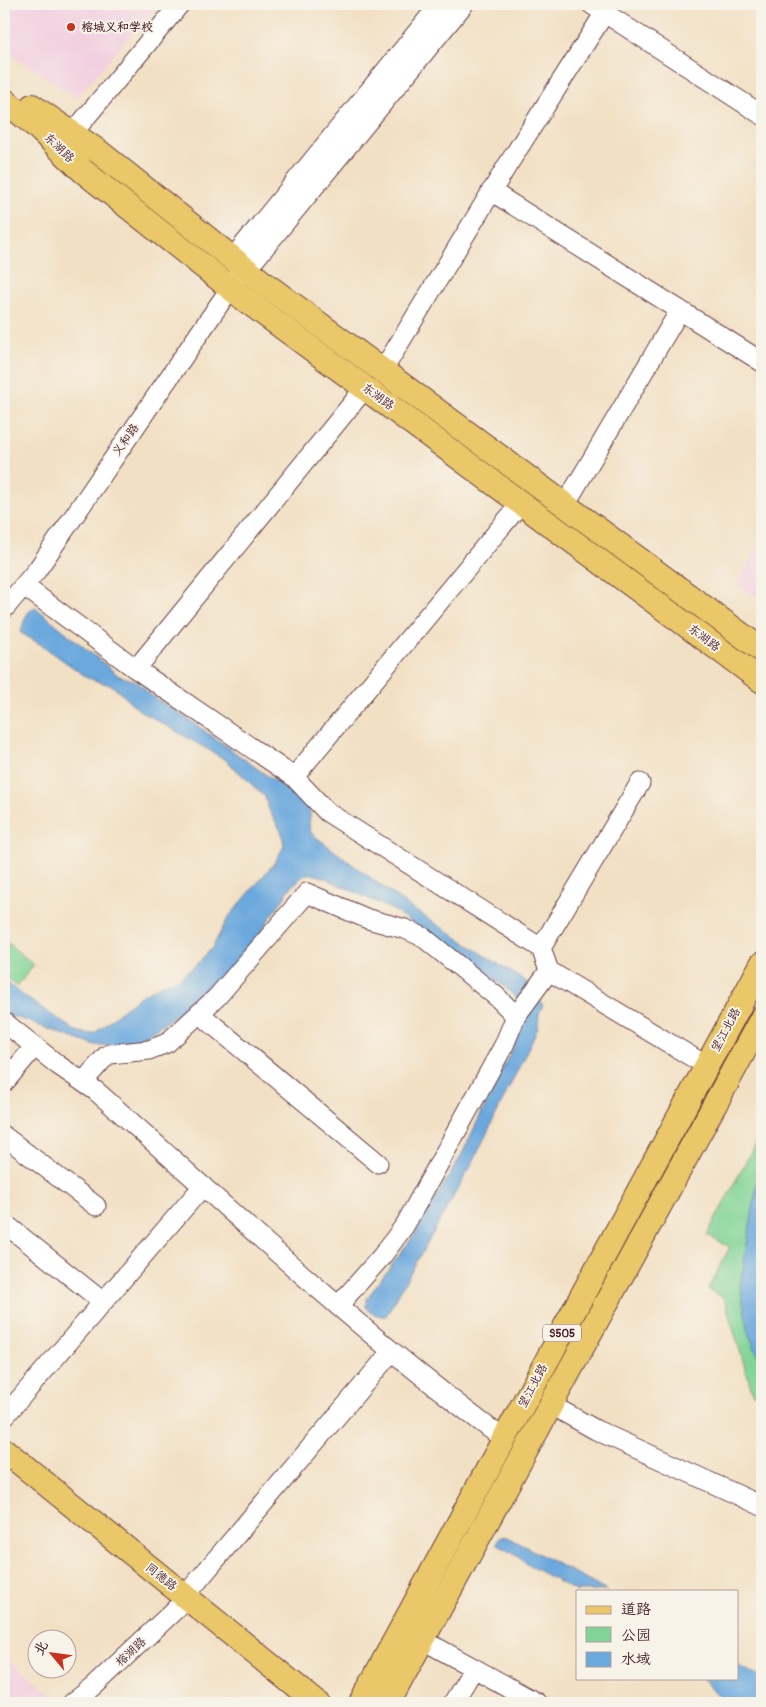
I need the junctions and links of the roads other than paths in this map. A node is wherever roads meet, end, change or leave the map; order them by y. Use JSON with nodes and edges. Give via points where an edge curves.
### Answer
{"nodes":[{"id":1,"x":180,"y":4,"type":"edge"},
{"id":2,"x":440,"y":4,"type":"edge"},
{"id":3,"x":464,"y":4,"type":"edge"},
{"id":4,"x":597,"y":9,"type":"edge"},
{"id":5,"x":4,"y":84,"type":"edge"},
{"id":6,"x":4,"y":100,"type":"edge"},
{"id":7,"x":762,"y":115,"type":"edge"},
{"id":8,"x":72,"y":134,"type":"junction"},
{"id":9,"x":491,"y":192,"type":"junction"},
{"id":10,"x":241,"y":265,"type":"junction"},
{"id":11,"x":231,"y":288,"type":"junction"},
{"id":12,"x":680,"y":310,"type":"junction"},
{"id":13,"x":762,"y":362,"type":"edge"},
{"id":14,"x":382,"y":370,"type":"junction"},
{"id":15,"x":365,"y":388,"type":"junction"},
{"id":16,"x":521,"y":503,"type":"junction"},
{"id":17,"x":565,"y":504,"type":"junction"},
{"id":18,"x":24,"y":586,"type":"junction"},
{"id":19,"x":4,"y":609,"type":"edge"},
{"id":20,"x":762,"y":650,"type":"edge"},
{"id":21,"x":136,"y":669,"type":"junction"},
{"id":22,"x":762,"y":681,"type":"edge"},
{"id":23,"x":294,"y":778,"type":"junction"},
{"id":24,"x":640,"y":783,"type":"dead end"},
{"id":25,"x":541,"y":948,"type":"junction"},
{"id":26,"x":762,"y":964,"type":"edge"},
{"id":27,"x":548,"y":971,"type":"junction"},
{"id":28,"x":199,"y":1013,"type":"junction"},
{"id":29,"x":516,"y":1016,"type":"junction"},
{"id":30,"x":762,"y":1018,"type":"edge"},
{"id":31,"x":4,"y":1022,"type":"edge"},
{"id":32,"x":35,"y":1046,"type":"junction"},
{"id":33,"x":707,"y":1066,"type":"junction"},
{"id":34,"x":83,"y":1082,"type":"junction"},
{"id":35,"x":4,"y":1083,"type":"edge"},
{"id":36,"x":4,"y":1136,"type":"edge"},
{"id":37,"x":378,"y":1163,"type":"dead end"},
{"id":38,"x":203,"y":1186,"type":"junction"},
{"id":39,"x":96,"y":1206,"type":"dead end"},
{"id":40,"x":6,"y":1228,"type":"edge"},
{"id":41,"x":103,"y":1302,"type":"junction"},
{"id":42,"x":338,"y":1306,"type":"junction"},
{"id":43,"x":392,"y":1351,"type":"junction"},
{"id":44,"x":551,"y":1404,"type":"junction"},
{"id":45,"x":4,"y":1417,"type":"edge"},
{"id":46,"x":504,"y":1439,"type":"junction"},
{"id":47,"x":4,"y":1450,"type":"edge"},
{"id":48,"x":4,"y":1466,"type":"edge"},
{"id":49,"x":762,"y":1506,"type":"edge"},
{"id":50,"x":182,"y":1602,"type":"junction"},
{"id":51,"x":423,"y":1640,"type":"junction"},
{"id":52,"x":474,"y":1668,"type":"junction"},
{"id":53,"x":72,"y":1703,"type":"edge"},
{"id":54,"x":298,"y":1703,"type":"edge"},
{"id":55,"x":317,"y":1703,"type":"edge"},
{"id":56,"x":361,"y":1703,"type":"edge"},
{"id":57,"x":388,"y":1703,"type":"edge"},
{"id":58,"x":454,"y":1703,"type":"edge"},
{"id":59,"x":537,"y":1703,"type":"edge"}],
"edges":[{"from":1,"to":8,"type":"street"},
{"from":2,"to":10,"type":"street"},
{"from":3,"to":10,"type":"street"},
{"from":4,"to":7,"type":"street"},
{"from":4,"to":9,"type":"street"},
{"from":5,"to":8,"type":"main road","name":"东湖路"},
{"from":6,"to":11,"type":"main road","name":"东湖路","via":[[38,127],[83,171]]},
{"from":8,"to":10,"type":"main road","name":"东湖路"},
{"from":9,"to":12,"type":"street"},
{"from":9,"to":14,"type":"street"},
{"from":10,"to":11,"type":"street","name":"义和路"},
{"from":10,"to":14,"type":"main road","name":"东湖路"},
{"from":11,"to":15,"type":"main road","name":"东湖路"},
{"from":11,"to":18,"type":"street","name":"义和路"},
{"from":12,"to":13,"type":"street"},
{"from":12,"to":17,"type":"street"},
{"from":14,"to":17,"type":"main road","name":"东湖路"},
{"from":15,"to":16,"type":"main road","name":"东湖路"},
{"from":15,"to":21,"type":"street"},
{"from":16,"to":22,"type":"main road","name":"东湖路"},
{"from":16,"to":23,"type":"street"},
{"from":17,"to":20,"type":"main road","name":"东湖路"},
{"from":18,"to":19,"type":"street","name":"义和路"},
{"from":18,"to":21,"type":"street"},
{"from":21,"to":23,"type":"street"},
{"from":23,"to":25,"type":"street","via":[[327,812]]},
{"from":24,"to":25,"type":"street"},
{"from":25,"to":27,"type":"street"},
{"from":26,"to":33,"type":"main road","name":"望江北路","number":"S505"},
{"from":27,"to":29,"type":"street"},
{"from":27,"to":33,"type":"street"},
{"from":28,"to":29,"type":"street","via":[[217,997],[307,894],[423,937]]},
{"from":28,"to":34,"type":"street","via":[[167,1043],[149,1050],[106,1056]]},
{"from":28,"to":37,"type":"street"},
{"from":29,"to":42,"type":"street","via":[[504,1045],[414,1210],[382,1256]]},
{"from":30,"to":44,"type":"main road","name":"望江北路","number":"S505"},
{"from":31,"to":32,"type":"street"},
{"from":32,"to":34,"type":"street"},
{"from":32,"to":35,"type":"street"},
{"from":33,"to":46,"type":"main road","name":"望江北路","number":"S505"},
{"from":34,"to":38,"type":"street"},
{"from":36,"to":39,"type":"street"},
{"from":38,"to":41,"type":"street"},
{"from":38,"to":42,"type":"street"},
{"from":40,"to":41,"type":"street"},
{"from":41,"to":45,"type":"street"},
{"from":42,"to":43,"type":"street"},
{"from":43,"to":46,"type":"street"},
{"from":43,"to":50,"type":"street","name":"榕湖路"},
{"from":44,"to":49,"type":"street","via":[[596,1430]]},
{"from":44,"to":51,"type":"main road","name":"望江北路","number":"S505"},
{"from":46,"to":56,"type":"main road","name":"望江北路","number":"S505"},
{"from":47,"to":50,"type":"main road","name":"同德路"},
{"from":48,"to":50,"type":"main road","name":"同德路"},
{"from":50,"to":53,"type":"street","name":"榕湖路"},
{"from":50,"to":54,"type":"main road","name":"同德路"},
{"from":50,"to":55,"type":"main road","name":"同德路"},
{"from":51,"to":52,"type":"street"},
{"from":51,"to":57,"type":"main road","name":"望江北路","number":"S505"},
{"from":52,"to":58,"type":"street"},
{"from":52,"to":59,"type":"street"}]}
